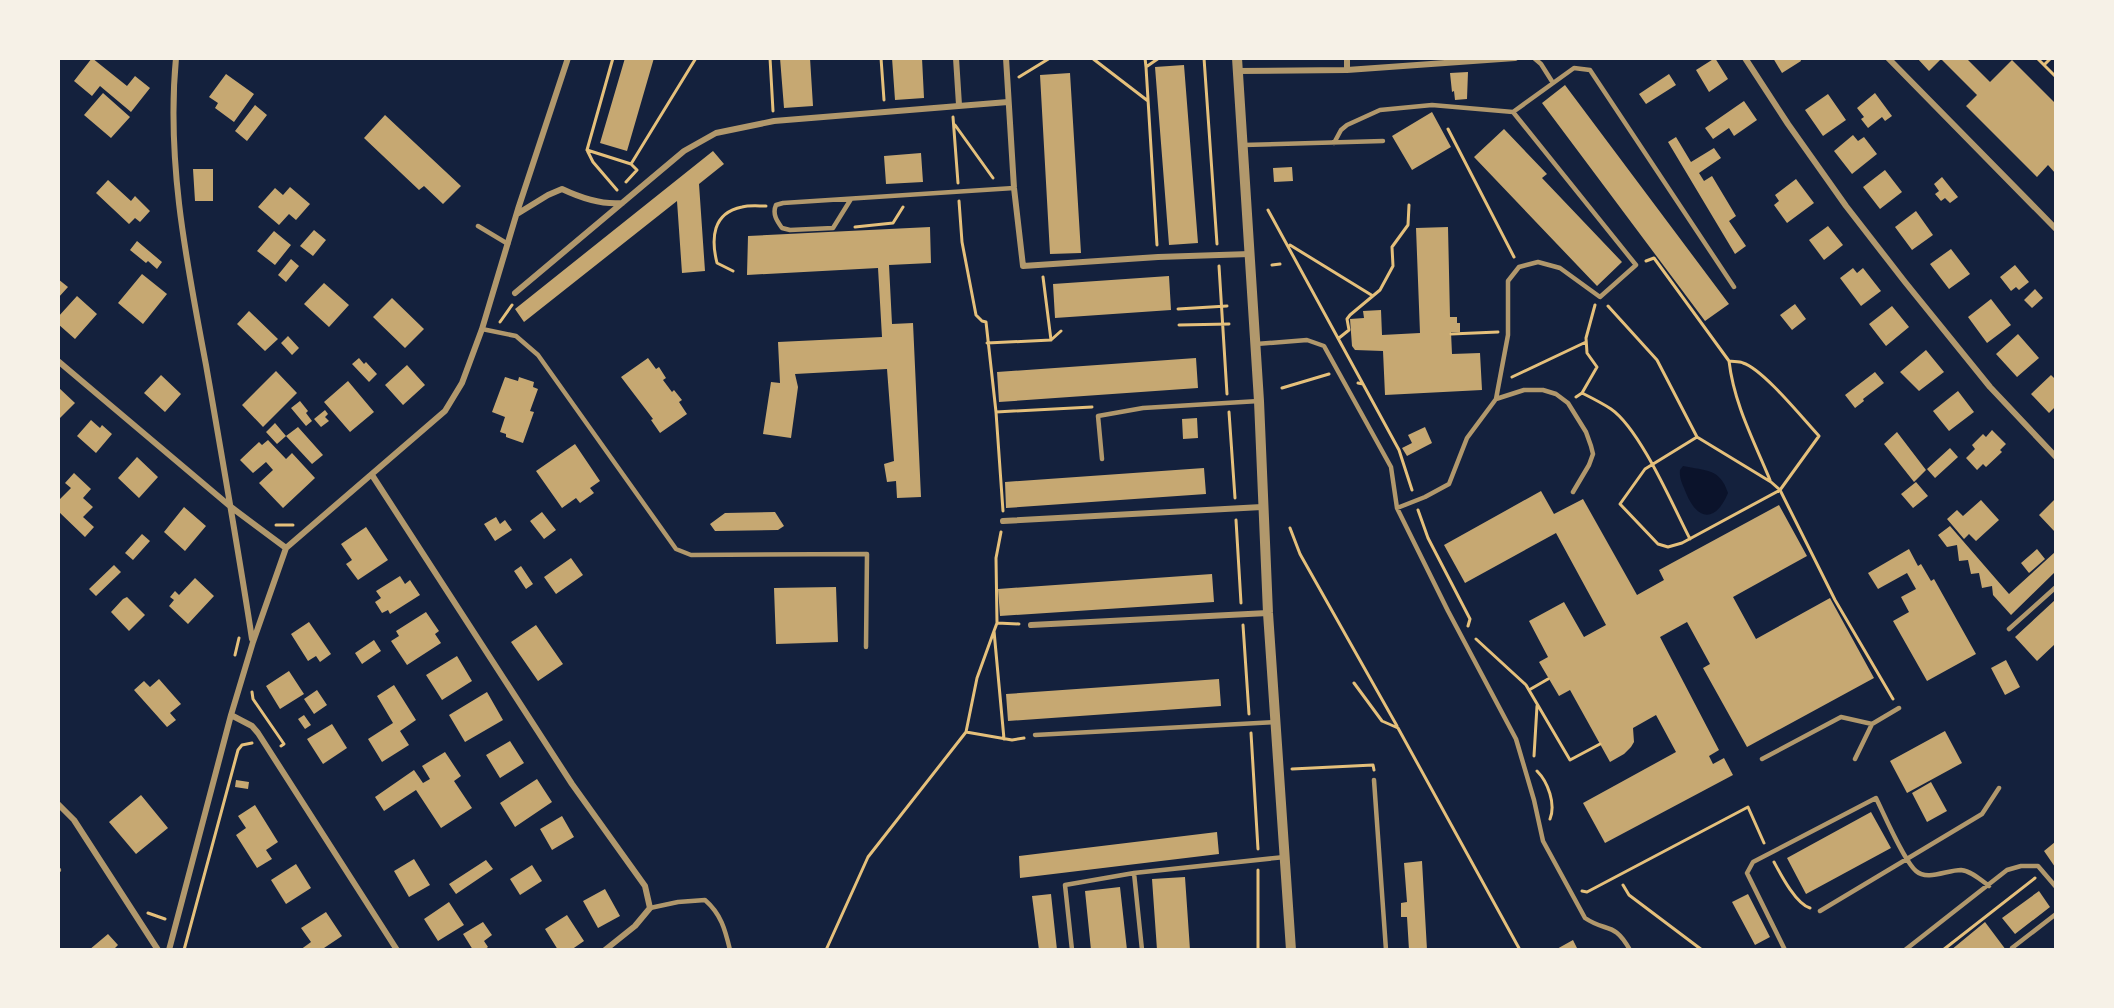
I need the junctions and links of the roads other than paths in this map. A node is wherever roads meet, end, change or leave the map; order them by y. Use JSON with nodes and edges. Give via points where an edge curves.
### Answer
{"nodes":[{"id":1,"x":176,"y":58,"type":"edge"},
{"id":2,"x":568,"y":58,"type":"edge"},
{"id":3,"x":957,"y":58,"type":"edge"},
{"id":4,"x":1006,"y":58,"type":"edge"},
{"id":5,"x":1237,"y":58,"type":"edge"},
{"id":6,"x":1347,"y":58,"type":"edge"},
{"id":7,"x":1515,"y":58,"type":"edge"},
{"id":8,"x":1534,"y":58,"type":"edge"},
{"id":9,"x":1745,"y":58,"type":"edge"},
{"id":10,"x":1888,"y":58,"type":"edge"},
{"id":11,"x":1347,"y":70,"type":"junction"},
{"id":12,"x":1238,"y":71,"type":"junction"},
{"id":13,"x":1554,"y":83,"type":"junction"},
{"id":14,"x":1008,"y":102,"type":"junction"},
{"id":15,"x":956,"y":105,"type":"junction"},
{"id":16,"x":1513,"y":112,"type":"junction"},
{"id":17,"x":1383,"y":141,"type":"dead end"},
{"id":18,"x":1334,"y":142,"type":"junction"},
{"id":19,"x":1243,"y":146,"type":"junction"},
{"id":20,"x":1014,"y":189,"type":"junction"},
{"id":21,"x":851,"y":199,"type":"junction"},
{"id":22,"x":623,"y":203,"type":"junction"},
{"id":23,"x":517,"y":214,"type":"junction"},
{"id":24,"x":478,"y":226,"type":"dead end"},
{"id":25,"x":2055,"y":229,"type":"edge"},
{"id":26,"x":508,"y":244,"type":"junction"},
{"id":27,"x":1250,"y":254,"type":"junction"},
{"id":28,"x":1734,"y":287,"type":"dead end"},
{"id":29,"x":515,"y":293,"type":"road end"},
{"id":30,"x":482,"y":329,"type":"junction"},
{"id":31,"x":1256,"y":344,"type":"junction"},
{"id":32,"x":58,"y":361,"type":"edge"},
{"id":33,"x":1496,"y":399,"type":"junction"},
{"id":34,"x":1259,"y":401,"type":"junction"},
{"id":35,"x":2055,"y":457,"type":"edge"},
{"id":36,"x":1102,"y":459,"type":"dead end"},
{"id":37,"x":372,"y":475,"type":"junction"},
{"id":38,"x":1573,"y":492,"type":"dead end"},
{"id":39,"x":231,"y":507,"type":"junction"},
{"id":40,"x":1262,"y":507,"type":"junction"},
{"id":41,"x":1397,"y":508,"type":"junction"},
{"id":42,"x":1003,"y":521,"type":"road end"},
{"id":43,"x":286,"y":548,"type":"junction"},
{"id":44,"x":2055,"y":587,"type":"edge"},
{"id":45,"x":1268,"y":613,"type":"junction"},
{"id":46,"x":1031,"y":625,"type":"road end"},
{"id":47,"x":2009,"y":628,"type":"dead end"},
{"id":48,"x":253,"y":642,"type":"junction"},
{"id":49,"x":866,"y":647,"type":"dead end"},
{"id":50,"x":1899,"y":708,"type":"road end"},
{"id":51,"x":231,"y":715,"type":"junction"},
{"id":52,"x":1275,"y":722,"type":"junction"},
{"id":53,"x":1872,"y":724,"type":"junction"},
{"id":54,"x":1035,"y":735,"type":"road end"},
{"id":55,"x":1762,"y":759,"type":"dead end"},
{"id":56,"x":1855,"y":759,"type":"dead end"},
{"id":57,"x":1374,"y":780,"type":"road end"},
{"id":58,"x":1999,"y":788,"type":"dead end"},
{"id":59,"x":58,"y":804,"type":"edge"},
{"id":60,"x":1285,"y":857,"type":"junction"},
{"id":61,"x":1907,"y":858,"type":"junction"},
{"id":62,"x":1134,"y":873,"type":"junction"},
{"id":63,"x":1989,"y":886,"type":"junction"},
{"id":64,"x":2055,"y":887,"type":"edge"},
{"id":65,"x":650,"y":908,"type":"junction"},
{"id":66,"x":1820,"y":910,"type":"road end"},
{"id":67,"x":2055,"y":914,"type":"edge"},
{"id":68,"x":158,"y":950,"type":"edge"},
{"id":69,"x":169,"y":950,"type":"edge"},
{"id":70,"x":397,"y":950,"type":"edge"},
{"id":71,"x":605,"y":950,"type":"edge"},
{"id":72,"x":730,"y":950,"type":"edge"},
{"id":73,"x":1072,"y":950,"type":"edge"},
{"id":74,"x":1142,"y":950,"type":"edge"},
{"id":75,"x":1291,"y":950,"type":"edge"},
{"id":76,"x":1386,"y":950,"type":"edge"},
{"id":77,"x":1630,"y":950,"type":"edge"},
{"id":78,"x":1785,"y":950,"type":"edge"},
{"id":79,"x":1905,"y":950,"type":"edge"},
{"id":80,"x":2013,"y":950,"type":"edge"}],
"edges":[{"from":1,"to":39,"type":"street","via":[[175,174]]},
{"from":2,"to":23,"type":"street"},
{"from":3,"to":15,"type":"street"},
{"from":4,"to":14,"type":"street"},
{"from":5,"to":12,"type":"street"},
{"from":6,"to":11,"type":"street"},
{"from":7,"to":11,"type":"street"},
{"from":8,"to":13,"type":"lane"},
{"from":9,"to":35,"type":"street","via":[[1833,188],[1905,282],[1990,387]]},
{"from":10,"to":25,"type":"street"},
{"from":11,"to":12,"type":"street"},
{"from":12,"to":19,"type":"street"},
{"from":13,"to":16,"type":"lane"},
{"from":13,"to":28,"type":"lane","via":[[1574,68],[1590,69]]},
{"from":14,"to":15,"type":"street"},
{"from":14,"to":20,"type":"street"},
{"from":15,"to":22,"type":"street","via":[[774,121],[716,133],[684,151]]},
{"from":16,"to":18,"type":"lane","via":[[1432,105],[1380,110],[1347,125]]},
{"from":16,"to":33,"type":"lane","via":[[1636,265],[1600,297],[1560,268],[1538,262],[1519,267],[1508,281],[1508,332]]},
{"from":17,"to":18,"type":"lane"},
{"from":18,"to":19,"type":"lane"},
{"from":19,"to":27,"type":"street"},
{"from":20,"to":21,"type":"lane"},
{"from":20,"to":27,"type":"street","via":[[1023,267]]},
{"from":21,"to":21,"type":"lane","via":[[783,203],[774,210],[782,228],[833,228]]},
{"from":22,"to":23,"type":"street","via":[[609,204],[562,189]]},
{"from":22,"to":29,"type":"street"},
{"from":23,"to":26,"type":"street"},
{"from":24,"to":26,"type":"lane"},
{"from":26,"to":30,"type":"street"},
{"from":27,"to":31,"type":"street"},
{"from":30,"to":37,"type":"street","via":[[462,383],[445,411]]},
{"from":30,"to":49,"type":"lane","via":[[516,336],[538,355],[676,549],[691,555],[867,554]]},
{"from":31,"to":34,"type":"street"},
{"from":31,"to":41,"type":"lane","via":[[1307,340],[1324,346],[1391,467]]},
{"from":32,"to":39,"type":"street"},
{"from":33,"to":38,"type":"lane","via":[[1524,390],[1543,390],[1568,403],[1586,432],[1593,454]]},
{"from":33,"to":41,"type":"lane","via":[[1467,438],[1449,484]]},
{"from":34,"to":36,"type":"lane","via":[[1143,408],[1098,416]]},
{"from":34,"to":40,"type":"street"},
{"from":37,"to":43,"type":"street"},
{"from":37,"to":65,"type":"street","via":[[572,784],[645,886]]},
{"from":39,"to":43,"type":"street"},
{"from":39,"to":48,"type":"street"},
{"from":40,"to":42,"type":"street"},
{"from":40,"to":45,"type":"street"},
{"from":41,"to":77,"type":"lane","via":[[1516,739],[1543,841],[1578,910],[1593,924],[1615,930]]},
{"from":43,"to":48,"type":"street"},
{"from":44,"to":47,"type":"lane"},
{"from":45,"to":46,"type":"street"},
{"from":45,"to":52,"type":"street"},
{"from":48,"to":51,"type":"street"},
{"from":50,"to":53,"type":"lane"},
{"from":51,"to":69,"type":"street"},
{"from":51,"to":70,"type":"street","via":[[252,726]]},
{"from":52,"to":54,"type":"lane"},
{"from":52,"to":60,"type":"street"},
{"from":53,"to":55,"type":"lane","via":[[1841,717]]},
{"from":53,"to":56,"type":"lane"},
{"from":57,"to":76,"type":"lane"},
{"from":58,"to":61,"type":"lane","via":[[1982,814]]},
{"from":59,"to":68,"type":"street","via":[[74,820]]},
{"from":60,"to":62,"type":"lane"},
{"from":60,"to":75,"type":"street"},
{"from":61,"to":63,"type":"lane","via":[[1916,872],[1926,876],[1963,870]]},
{"from":61,"to":66,"type":"lane"},
{"from":61,"to":78,"type":"lane","via":[[1876,798],[1753,862],[1747,873]]},
{"from":62,"to":73,"type":"lane","via":[[1065,885]]},
{"from":62,"to":74,"type":"lane"},
{"from":63,"to":64,"type":"lane","via":[[2007,870],[2038,866]]},
{"from":63,"to":79,"type":"lane"},
{"from":65,"to":71,"type":"street"},
{"from":65,"to":72,"type":"lane","via":[[705,900],[716,909],[725,927]]},
{"from":67,"to":80,"type":"lane"}]}
